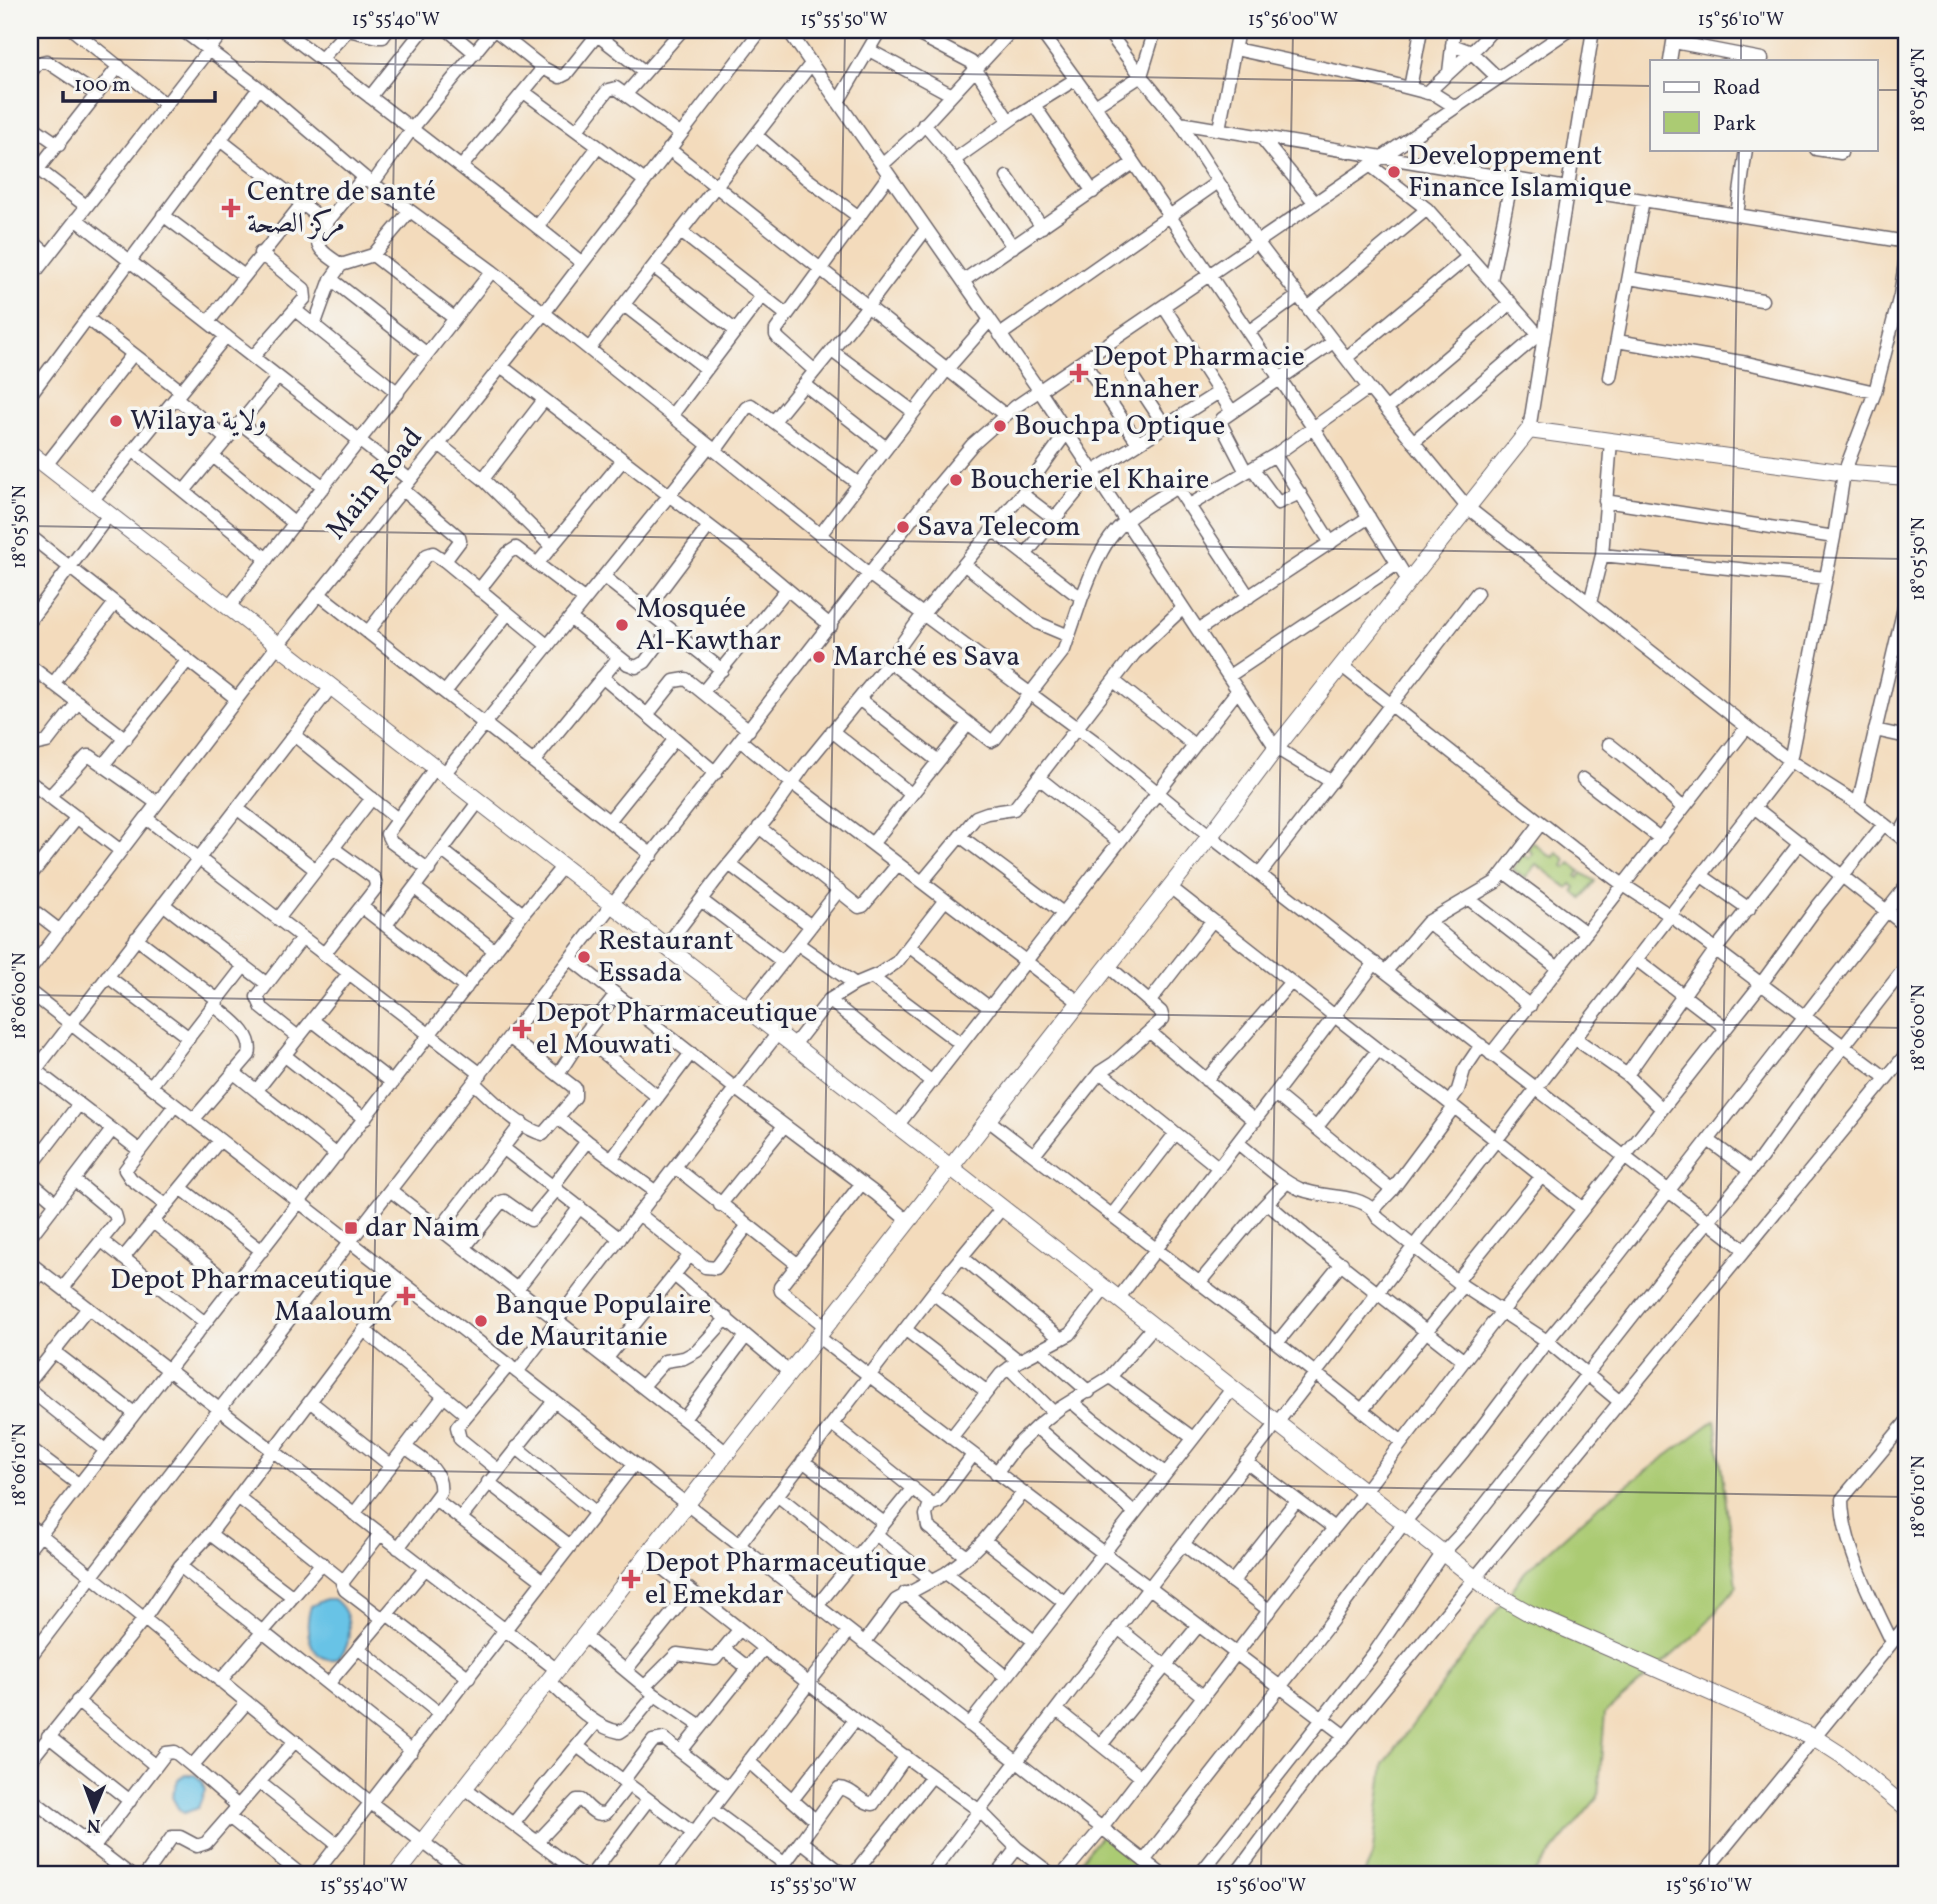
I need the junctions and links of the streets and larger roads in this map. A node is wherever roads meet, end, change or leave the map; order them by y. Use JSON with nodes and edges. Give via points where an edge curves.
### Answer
{"nodes":[{"id":1,"x":73,"y":30,"type":"edge"},
{"id":2,"x":182,"y":30,"type":"edge"},
{"id":3,"x":224,"y":30,"type":"edge"},
{"id":4,"x":388,"y":30,"type":"edge"},
{"id":5,"x":423,"y":30,"type":"edge"},
{"id":6,"x":448,"y":30,"type":"edge"},
{"id":7,"x":494,"y":30,"type":"edge"},
{"id":8,"x":682,"y":30,"type":"edge"},
{"id":9,"x":761,"y":30,"type":"edge"},
{"id":10,"x":880,"y":30,"type":"edge"},
{"id":11,"x":910,"y":30,"type":"edge"},
{"id":12,"x":1012,"y":30,"type":"edge"},
{"id":13,"x":1040,"y":30,"type":"edge"},
{"id":14,"x":1107,"y":30,"type":"edge"},
{"id":15,"x":1155,"y":30,"type":"edge"},
{"id":16,"x":1238,"y":30,"type":"edge"},
{"id":17,"x":1421,"y":30,"type":"edge"},
{"id":18,"x":1454,"y":30,"type":"edge"},
{"id":19,"x":1492,"y":30,"type":"edge"},
{"id":20,"x":1563,"y":30,"type":"edge"},
{"id":21,"x":1593,"y":30,"type":"edge"},
{"id":22,"x":791,"y":31,"type":"edge"},
{"id":23,"x":594,"y":32,"type":"edge"},
{"id":24,"x":293,"y":33,"type":"edge"},
{"id":25,"x":1674,"y":36,"type":"edge"},
{"id":26,"x":1452,"y":45,"type":"junction"},
{"id":27,"x":1234,"y":49,"type":"junction"},
{"id":28,"x":209,"y":50,"type":"junction"},
{"id":29,"x":869,"y":51,"type":"junction"},
{"id":30,"x":475,"y":52,"type":"junction"},
{"id":31,"x":1471,"y":52,"type":"junction"},
{"id":32,"x":321,"y":59,"type":"junction"},
{"id":33,"x":1670,"y":60,"type":"edge"},
{"id":34,"x":1762,"y":60,"type":"dead end"},
{"id":35,"x":811,"y":64,"type":"junction"},
{"id":36,"x":119,"y":66,"type":"junction"},
{"id":37,"x":543,"y":68,"type":"junction"},
{"id":38,"x":976,"y":70,"type":"junction"},
{"id":39,"x":645,"y":72,"type":"junction"},
{"id":40,"x":1448,"y":72,"type":"junction"},
{"id":41,"x":30,"y":73,"type":"edge"},
{"id":42,"x":1141,"y":76,"type":"junction"},
{"id":43,"x":1498,"y":78,"type":"junction"},
{"id":44,"x":1076,"y":79,"type":"junction"},
{"id":45,"x":259,"y":88,"type":"junction"},
{"id":46,"x":1410,"y":88,"type":"junction"},
{"id":47,"x":524,"y":92,"type":"junction"},
{"id":48,"x":1427,"y":93,"type":"junction"},
{"id":49,"x":626,"y":94,"type":"junction"},
{"id":50,"x":97,"y":95,"type":"junction"},
{"id":51,"x":952,"y":95,"type":"junction"},
{"id":52,"x":370,"y":97,"type":"junction"},
{"id":53,"x":838,"y":102,"type":"junction"},
{"id":54,"x":165,"y":104,"type":"junction"},
{"id":55,"x":1034,"y":105,"type":"junction"},
{"id":56,"x":1095,"y":106,"type":"junction"},
{"id":57,"x":1455,"y":107,"type":"junction"},
{"id":58,"x":1009,"y":121,"type":"junction"},
{"id":59,"x":1180,"y":123,"type":"junction"},
{"id":60,"x":924,"y":124,"type":"junction"},
{"id":61,"x":30,"y":125,"type":"edge"},
{"id":62,"x":1219,"y":129,"type":"junction"},
{"id":63,"x":411,"y":130,"type":"junction"},
{"id":64,"x":578,"y":131,"type":"junction"},
{"id":65,"x":680,"y":134,"type":"junction"},
{"id":66,"x":757,"y":136,"type":"junction"},
{"id":67,"x":1260,"y":136,"type":"junction"},
{"id":68,"x":220,"y":140,"type":"junction"},
{"id":69,"x":59,"y":145,"type":"junction"},
{"id":70,"x":598,"y":147,"type":"junction"},
{"id":71,"x":670,"y":149,"type":"junction"},
{"id":72,"x":1746,"y":150,"type":"edge"},
{"id":73,"x":1822,"y":150,"type":"edge"},
{"id":74,"x":1841,"y":153,"type":"dead end"},
{"id":75,"x":1383,"y":156,"type":"junction"},
{"id":76,"x":954,"y":160,"type":"junction"},
{"id":77,"x":1133,"y":163,"type":"junction"},
{"id":78,"x":1370,"y":165,"type":"junction"},
{"id":79,"x":34,"y":166,"type":"edge"},
{"id":80,"x":462,"y":166,"type":"junction"},
{"id":81,"x":885,"y":170,"type":"junction"},
{"id":82,"x":1007,"y":177,"type":"dead end"},
{"id":83,"x":1512,"y":179,"type":"junction"},
{"id":84,"x":369,"y":180,"type":"junction"},
{"id":85,"x":645,"y":181,"type":"junction"},
{"id":86,"x":1218,"y":182,"type":"junction"},
{"id":87,"x":717,"y":186,"type":"junction"},
{"id":88,"x":1567,"y":188,"type":"junction"},
{"id":89,"x":1093,"y":192,"type":"junction"},
{"id":90,"x":1643,"y":200,"type":"junction"},
{"id":91,"x":1315,"y":203,"type":"junction"},
{"id":92,"x":302,"y":204,"type":"junction"},
{"id":93,"x":86,"y":206,"type":"junction"},
{"id":94,"x":1427,"y":209,"type":"junction"},
{"id":95,"x":410,"y":211,"type":"junction"},
{"id":96,"x":163,"y":215,"type":"junction"},
{"id":97,"x":1169,"y":215,"type":"junction"},
{"id":98,"x":1737,"y":215,"type":"junction"},
{"id":99,"x":859,"y":217,"type":"junction"},
{"id":100,"x":76,"y":219,"type":"junction"},
{"id":101,"x":327,"y":223,"type":"junction"},
{"id":102,"x":537,"y":227,"type":"junction"},
{"id":103,"x":1042,"y":227,"type":"junction"},
{"id":104,"x":926,"y":229,"type":"junction"},
{"id":105,"x":681,"y":232,"type":"junction"},
{"id":106,"x":30,"y":239,"type":"edge"},
{"id":107,"x":1907,"y":242,"type":"edge"},
{"id":108,"x":1258,"y":243,"type":"junction"},
{"id":109,"x":1013,"y":247,"type":"junction"},
{"id":110,"x":1907,"y":251,"type":"edge"},
{"id":111,"x":260,"y":253,"type":"junction"},
{"id":112,"x":48,"y":255,"type":"junction"},
{"id":113,"x":373,"y":255,"type":"junction"},
{"id":114,"x":1469,"y":256,"type":"junction"},
{"id":115,"x":129,"y":260,"type":"junction"},
{"id":116,"x":582,"y":263,"type":"junction"},
{"id":117,"x":341,"y":265,"type":"junction"},
{"id":118,"x":654,"y":267,"type":"junction"},
{"id":119,"x":821,"y":269,"type":"junction"},
{"id":120,"x":492,"y":271,"type":"junction"},
{"id":121,"x":243,"y":275,"type":"junction"},
{"id":122,"x":1210,"y":275,"type":"junction"},
{"id":123,"x":1629,"y":278,"type":"junction"},
{"id":124,"x":30,"y":279,"type":"edge"},
{"id":125,"x":331,"y":279,"type":"junction"},
{"id":126,"x":1491,"y":280,"type":"junction"},
{"id":127,"x":963,"y":281,"type":"junction"},
{"id":128,"x":762,"y":296,"type":"junction"},
{"id":129,"x":1298,"y":296,"type":"junction"},
{"id":130,"x":1762,"y":300,"type":"dead end"},
{"id":131,"x":1511,"y":303,"type":"junction"},
{"id":132,"x":624,"y":304,"type":"junction"},
{"id":133,"x":868,"y":306,"type":"junction"},
{"id":134,"x":1164,"y":307,"type":"junction"},
{"id":135,"x":1308,"y":308,"type":"junction"},
{"id":136,"x":295,"y":310,"type":"junction"},
{"id":137,"x":544,"y":313,"type":"junction"},
{"id":138,"x":787,"y":315,"type":"junction"},
{"id":139,"x":87,"y":318,"type":"junction"},
{"id":140,"x":454,"y":318,"type":"junction"},
{"id":141,"x":990,"y":320,"type":"junction"},
{"id":142,"x":208,"y":321,"type":"junction"},
{"id":143,"x":314,"y":326,"type":"junction"},
{"id":144,"x":736,"y":331,"type":"junction"},
{"id":145,"x":1248,"y":332,"type":"junction"},
{"id":146,"x":1000,"y":335,"type":"junction"},
{"id":147,"x":226,"y":336,"type":"junction"},
{"id":148,"x":1541,"y":338,"type":"junction"},
{"id":149,"x":1617,"y":341,"type":"junction"},
{"id":150,"x":1333,"y":342,"type":"junction"},
{"id":151,"x":589,"y":349,"type":"junction"},
{"id":152,"x":832,"y":351,"type":"junction"},
{"id":153,"x":133,"y":354,"type":"junction"},
{"id":154,"x":427,"y":354,"type":"junction"},
{"id":155,"x":253,"y":357,"type":"junction"},
{"id":156,"x":1346,"y":358,"type":"junction"},
{"id":157,"x":1083,"y":361,"type":"junction"},
{"id":158,"x":501,"y":366,"type":"junction"},
{"id":159,"x":707,"y":369,"type":"junction"},
{"id":160,"x":947,"y":369,"type":"junction"},
{"id":161,"x":815,"y":371,"type":"junction"},
{"id":162,"x":1132,"y":376,"type":"dead end"},
{"id":163,"x":278,"y":377,"type":"junction"},
{"id":164,"x":1610,"y":377,"type":"dead end"},
{"id":165,"x":1280,"y":379,"type":"junction"},
{"id":166,"x":804,"y":384,"type":"junction"},
{"id":167,"x":1368,"y":388,"type":"junction"},
{"id":168,"x":1039,"y":390,"type":"junction"},
{"id":169,"x":1219,"y":392,"type":"junction"},
{"id":170,"x":1875,"y":392,"type":"junction"},
{"id":171,"x":398,"y":393,"type":"junction"},
{"id":172,"x":30,"y":395,"type":"edge"},
{"id":173,"x":178,"y":395,"type":"junction"},
{"id":174,"x":544,"y":400,"type":"junction"},
{"id":175,"x":1387,"y":410,"type":"junction"},
{"id":176,"x":914,"y":412,"type":"junction"},
{"id":177,"x":1232,"y":412,"type":"junction"},
{"id":178,"x":672,"y":415,"type":"junction"},
{"id":179,"x":1005,"y":415,"type":"junction"},
{"id":180,"x":774,"y":421,"type":"junction"},
{"id":181,"x":240,"y":423,"type":"junction"},
{"id":182,"x":1165,"y":426,"type":"junction"},
{"id":183,"x":1314,"y":429,"type":"junction"},
{"id":184,"x":1529,"y":430,"type":"junction"},
{"id":185,"x":1067,"y":432,"type":"junction"},
{"id":186,"x":227,"y":439,"type":"junction"},
{"id":187,"x":361,"y":441,"type":"junction"},
{"id":188,"x":1611,"y":441,"type":"junction"},
{"id":189,"x":1413,"y":442,"type":"junction"},
{"id":190,"x":1138,"y":443,"type":"junction"},
{"id":191,"x":439,"y":444,"type":"junction"},
{"id":192,"x":712,"y":448,"type":"junction"},
{"id":193,"x":886,"y":448,"type":"junction"},
{"id":194,"x":133,"y":450,"type":"junction"},
{"id":195,"x":30,"y":453,"type":"edge"},
{"id":196,"x":1275,"y":455,"type":"junction"},
{"id":197,"x":213,"y":456,"type":"junction"},
{"id":198,"x":623,"y":460,"type":"junction"},
{"id":199,"x":46,"y":465,"type":"junction"},
{"id":200,"x":1249,"y":470,"type":"junction"},
{"id":201,"x":1093,"y":472,"type":"junction"},
{"id":202,"x":1844,"y":473,"type":"junction"},
{"id":203,"x":1907,"y":477,"type":"edge"},
{"id":204,"x":483,"y":479,"type":"junction"},
{"id":205,"x":859,"y":484,"type":"junction"},
{"id":206,"x":406,"y":485,"type":"junction"},
{"id":207,"x":324,"y":487,"type":"junction"},
{"id":208,"x":184,"y":491,"type":"junction"},
{"id":209,"x":1300,"y":493,"type":"junction"},
{"id":210,"x":1022,"y":494,"type":"junction"},
{"id":211,"x":669,"y":496,"type":"junction"},
{"id":212,"x":92,"y":501,"type":"junction"},
{"id":213,"x":1605,"y":501,"type":"junction"},
{"id":214,"x":1188,"y":506,"type":"junction"},
{"id":215,"x":1467,"y":507,"type":"junction"},
{"id":216,"x":110,"y":515,"type":"junction"},
{"id":217,"x":1369,"y":517,"type":"junction"},
{"id":218,"x":1055,"y":519,"type":"junction"},
{"id":219,"x":1125,"y":521,"type":"junction"},
{"id":220,"x":295,"y":524,"type":"junction"},
{"id":221,"x":709,"y":527,"type":"junction"},
{"id":222,"x":993,"y":530,"type":"junction"},
{"id":223,"x":820,"y":535,"type":"junction"},
{"id":224,"x":30,"y":536,"type":"edge"},
{"id":225,"x":1834,"y":537,"type":"junction"},
{"id":226,"x":1331,"y":543,"type":"junction"},
{"id":227,"x":552,"y":547,"type":"junction"},
{"id":228,"x":1025,"y":555,"type":"junction"},
{"id":229,"x":1602,"y":555,"type":"junction"},
{"id":230,"x":267,"y":559,"type":"junction"},
{"id":231,"x":445,"y":561,"type":"junction"},
{"id":232,"x":538,"y":563,"type":"junction"},
{"id":233,"x":1397,"y":564,"type":"junction"},
{"id":234,"x":965,"y":565,"type":"junction"},
{"id":235,"x":70,"y":567,"type":"junction"},
{"id":236,"x":870,"y":575,"type":"junction"},
{"id":237,"x":604,"y":577,"type":"junction"},
{"id":238,"x":1826,"y":578,"type":"junction"},
{"id":239,"x":1409,"y":582,"type":"junction"},
{"id":240,"x":787,"y":589,"type":"junction"},
{"id":241,"x":479,"y":590,"type":"junction"},
{"id":242,"x":1477,"y":593,"type":"dead end"},
{"id":243,"x":319,"y":594,"type":"junction"},
{"id":244,"x":1907,"y":595,"type":"edge"},
{"id":245,"x":1082,"y":597,"type":"junction"},
{"id":246,"x":1249,"y":597,"type":"junction"},
{"id":247,"x":584,"y":600,"type":"junction"},
{"id":248,"x":115,"y":603,"type":"junction"},
{"id":249,"x":1590,"y":603,"type":"junction"},
{"id":250,"x":229,"y":607,"type":"junction"},
{"id":251,"x":1183,"y":608,"type":"junction"},
{"id":252,"x":646,"y":610,"type":"junction"},
{"id":253,"x":508,"y":613,"type":"junction"},
{"id":254,"x":923,"y":614,"type":"junction"},
{"id":255,"x":1905,"y":615,"type":"edge"},
{"id":256,"x":570,"y":618,"type":"junction"},
{"id":257,"x":30,"y":620,"type":"edge"},
{"id":258,"x":831,"y":625,"type":"junction"},
{"id":259,"x":670,"y":629,"type":"junction"},
{"id":260,"x":1198,"y":630,"type":"junction"},
{"id":261,"x":368,"y":632,"type":"junction"},
{"id":262,"x":1069,"y":636,"type":"junction"},
{"id":263,"x":278,"y":645,"type":"junction"},
{"id":264,"x":548,"y":646,"type":"junction"},
{"id":265,"x":619,"y":657,"type":"junction"},
{"id":266,"x":188,"y":660,"type":"junction"},
{"id":267,"x":890,"y":661,"type":"junction"},
{"id":268,"x":30,"y":666,"type":"edge"},
{"id":269,"x":1342,"y":666,"type":"junction"},
{"id":270,"x":722,"y":670,"type":"junction"},
{"id":271,"x":1228,"y":676,"type":"junction"},
{"id":272,"x":602,"y":677,"type":"junction"},
{"id":273,"x":1114,"y":681,"type":"junction"},
{"id":274,"x":53,"y":684,"type":"junction"},
{"id":275,"x":331,"y":687,"type":"junction"},
{"id":276,"x":1238,"y":690,"type":"junction"},
{"id":277,"x":445,"y":692,"type":"junction"},
{"id":278,"x":703,"y":692,"type":"junction"},
{"id":279,"x":1031,"y":695,"type":"junction"},
{"id":280,"x":237,"y":699,"type":"junction"},
{"id":281,"x":859,"y":699,"type":"junction"},
{"id":282,"x":78,"y":702,"type":"junction"},
{"id":283,"x":1391,"y":704,"type":"junction"},
{"id":284,"x":647,"y":716,"type":"junction"},
{"id":285,"x":486,"y":723,"type":"junction"},
{"id":286,"x":968,"y":724,"type":"junction"},
{"id":287,"x":1747,"y":727,"type":"junction"},
{"id":288,"x":1076,"y":728,"type":"junction"},
{"id":289,"x":749,"y":730,"type":"junction"},
{"id":290,"x":1875,"y":730,"type":"junction"},
{"id":291,"x":832,"y":731,"type":"junction"},
{"id":292,"x":293,"y":736,"type":"junction"},
{"id":293,"x":1907,"y":737,"type":"edge"},
{"id":294,"x":30,"y":739,"type":"edge"},
{"id":295,"x":126,"y":739,"type":"junction"},
{"id":296,"x":675,"y":739,"type":"junction"},
{"id":297,"x":741,"y":741,"type":"junction"},
{"id":298,"x":1609,"y":744,"type":"dead end"},
{"id":299,"x":1194,"y":745,"type":"junction"},
{"id":300,"x":1276,"y":748,"type":"junction"},
{"id":301,"x":534,"y":761,"type":"junction"},
{"id":302,"x":938,"y":761,"type":"junction"},
{"id":303,"x":1790,"y":761,"type":"junction"},
{"id":304,"x":104,"y":764,"type":"junction"},
{"id":305,"x":440,"y":771,"type":"junction"},
{"id":306,"x":716,"y":773,"type":"junction"},
{"id":307,"x":1039,"y":778,"type":"junction"},
{"id":308,"x":1583,"y":779,"type":"dead end"},
{"id":309,"x":30,"y":782,"type":"edge"},
{"id":310,"x":1332,"y":782,"type":"junction"},
{"id":311,"x":792,"y":783,"type":"junction"},
{"id":312,"x":1157,"y":792,"type":"junction"},
{"id":313,"x":911,"y":794,"type":"junction"},
{"id":314,"x":49,"y":797,"type":"junction"},
{"id":315,"x":372,"y":799,"type":"junction"},
{"id":316,"x":479,"y":801,"type":"junction"},
{"id":317,"x":157,"y":803,"type":"junction"},
{"id":318,"x":1858,"y":804,"type":"junction"},
{"id":319,"x":1754,"y":807,"type":"junction"},
{"id":320,"x":1683,"y":808,"type":"junction"},
{"id":321,"x":238,"y":809,"type":"junction"},
{"id":322,"x":77,"y":817,"type":"junction"},
{"id":323,"x":146,"y":817,"type":"junction"},
{"id":324,"x":396,"y":818,"type":"junction"},
{"id":325,"x":609,"y":821,"type":"junction"},
{"id":326,"x":1907,"y":821,"type":"edge"},
{"id":327,"x":1541,"y":823,"type":"junction"},
{"id":328,"x":1884,"y":824,"type":"junction"},
{"id":329,"x":759,"y":827,"type":"junction"},
{"id":330,"x":960,"y":836,"type":"junction"},
{"id":331,"x":1210,"y":836,"type":"junction"},
{"id":332,"x":1903,"y":838,"type":"edge"},
{"id":333,"x":1661,"y":839,"type":"junction"},
{"id":334,"x":1118,"y":841,"type":"junction"},
{"id":335,"x":1800,"y":842,"type":"junction"},
{"id":336,"x":872,"y":844,"type":"junction"},
{"id":337,"x":333,"y":848,"type":"junction"},
{"id":338,"x":121,"y":851,"type":"junction"},
{"id":339,"x":443,"y":851,"type":"junction"},
{"id":340,"x":652,"y":855,"type":"junction"},
{"id":341,"x":199,"y":858,"type":"junction"},
{"id":342,"x":729,"y":864,"type":"junction"},
{"id":343,"x":898,"y":864,"type":"junction"},
{"id":344,"x":563,"y":866,"type":"junction"},
{"id":345,"x":316,"y":870,"type":"junction"},
{"id":346,"x":429,"y":870,"type":"junction"},
{"id":347,"x":1504,"y":872,"type":"junction"},
{"id":348,"x":1260,"y":874,"type":"junction"},
{"id":349,"x":30,"y":876,"type":"edge"},
{"id":350,"x":1702,"y":876,"type":"junction"},
{"id":351,"x":1843,"y":876,"type":"junction"},
{"id":352,"x":922,"y":882,"type":"junction"},
{"id":353,"x":1622,"y":884,"type":"junction"},
{"id":354,"x":1907,"y":885,"type":"edge"},
{"id":355,"x":1170,"y":887,"type":"junction"},
{"id":356,"x":415,"y":888,"type":"junction"},
{"id":357,"x":839,"y":890,"type":"junction"},
{"id":358,"x":1469,"y":898,"type":"junction"},
{"id":359,"x":701,"y":900,"type":"junction"},
{"id":360,"x":945,"y":900,"type":"junction"},
{"id":361,"x":163,"y":904,"type":"junction"},
{"id":362,"x":613,"y":905,"type":"junction"},
{"id":363,"x":362,"y":907,"type":"junction"},
{"id":364,"x":30,"y":908,"type":"edge"},
{"id":365,"x":1749,"y":909,"type":"junction"},
{"id":366,"x":1885,"y":911,"type":"junction"},
{"id":367,"x":1063,"y":913,"type":"junction"},
{"id":368,"x":523,"y":914,"type":"junction"},
{"id":369,"x":1671,"y":916,"type":"junction"},
{"id":370,"x":278,"y":919,"type":"junction"},
{"id":371,"x":1212,"y":921,"type":"junction"},
{"id":372,"x":1428,"y":922,"type":"junction"},
{"id":373,"x":386,"y":925,"type":"junction"},
{"id":374,"x":811,"y":926,"type":"junction"},
{"id":375,"x":1907,"y":927,"type":"edge"},
{"id":376,"x":60,"y":931,"type":"junction"},
{"id":377,"x":1586,"y":933,"type":"junction"},
{"id":378,"x":302,"y":937,"type":"junction"},
{"id":379,"x":136,"y":938,"type":"junction"},
{"id":380,"x":798,"y":944,"type":"junction"},
{"id":381,"x":666,"y":946,"type":"junction"},
{"id":382,"x":910,"y":947,"type":"junction"},
{"id":383,"x":1716,"y":949,"type":"junction"},
{"id":384,"x":495,"y":951,"type":"junction"},
{"id":385,"x":324,"y":954,"type":"junction"},
{"id":386,"x":571,"y":959,"type":"junction"},
{"id":387,"x":1637,"y":960,"type":"junction"},
{"id":388,"x":1027,"y":961,"type":"junction"},
{"id":389,"x":783,"y":962,"type":"junction"},
{"id":390,"x":1376,"y":963,"type":"junction"},
{"id":391,"x":1907,"y":965,"type":"edge"},
{"id":392,"x":244,"y":966,"type":"junction"},
{"id":393,"x":1108,"y":966,"type":"junction"},
{"id":394,"x":1559,"y":968,"type":"junction"},
{"id":395,"x":30,"y":970,"type":"edge"},
{"id":396,"x":1387,"y":971,"type":"junction"},
{"id":397,"x":349,"y":973,"type":"junction"},
{"id":398,"x":107,"y":976,"type":"junction"},
{"id":399,"x":873,"y":978,"type":"junction"},
{"id":400,"x":1291,"y":982,"type":"junction"},
{"id":401,"x":267,"y":984,"type":"junction"},
{"id":402,"x":855,"y":984,"type":"junction"},
{"id":403,"x":1761,"y":984,"type":"junction"},
{"id":404,"x":466,"y":988,"type":"junction"},
{"id":405,"x":30,"y":992,"type":"edge"},
{"id":406,"x":616,"y":994,"type":"junction"},
{"id":407,"x":1685,"y":995,"type":"junction"},
{"id":408,"x":829,"y":1000,"type":"junction"},
{"id":409,"x":216,"y":1002,"type":"junction"},
{"id":410,"x":1079,"y":1002,"type":"junction"},
{"id":411,"x":1150,"y":1002,"type":"junction"},
{"id":412,"x":1530,"y":1006,"type":"junction"},
{"id":413,"x":746,"y":1009,"type":"junction"},
{"id":414,"x":990,"y":1009,"type":"junction"},
{"id":415,"x":1335,"y":1016,"type":"junction"},
{"id":416,"x":1804,"y":1016,"type":"junction"},
{"id":417,"x":312,"y":1020,"type":"junction"},
{"id":418,"x":71,"y":1024,"type":"junction"},
{"id":419,"x":1727,"y":1028,"type":"junction"},
{"id":420,"x":1150,"y":1032,"type":"junction"},
{"id":421,"x":778,"y":1034,"type":"junction"},
{"id":422,"x":430,"y":1035,"type":"junction"},
{"id":423,"x":583,"y":1036,"type":"junction"},
{"id":424,"x":299,"y":1037,"type":"junction"},
{"id":425,"x":509,"y":1037,"type":"junction"},
{"id":426,"x":188,"y":1038,"type":"junction"},
{"id":427,"x":1576,"y":1039,"type":"junction"},
{"id":428,"x":961,"y":1044,"type":"junction"},
{"id":429,"x":794,"y":1045,"type":"junction"},
{"id":430,"x":1844,"y":1046,"type":"junction"},
{"id":431,"x":1378,"y":1050,"type":"junction"},
{"id":432,"x":1486,"y":1050,"type":"junction"},
{"id":433,"x":691,"y":1053,"type":"junction"},
{"id":434,"x":1907,"y":1053,"type":"edge"},
{"id":435,"x":284,"y":1055,"type":"junction"},
{"id":436,"x":233,"y":1072,"type":"junction"},
{"id":437,"x":1100,"y":1072,"type":"junction"},
{"id":438,"x":559,"y":1073,"type":"junction"},
{"id":439,"x":32,"y":1074,"type":"edge"},
{"id":440,"x":1626,"y":1075,"type":"junction"},
{"id":441,"x":1886,"y":1078,"type":"junction"},
{"id":442,"x":477,"y":1079,"type":"junction"},
{"id":443,"x":1206,"y":1080,"type":"junction"},
{"id":444,"x":932,"y":1082,"type":"junction"},
{"id":445,"x":393,"y":1083,"type":"junction"},
{"id":446,"x":151,"y":1086,"type":"junction"},
{"id":447,"x":736,"y":1089,"type":"junction"},
{"id":448,"x":1537,"y":1089,"type":"junction"},
{"id":449,"x":257,"y":1090,"type":"junction"},
{"id":450,"x":1275,"y":1094,"type":"junction"},
{"id":451,"x":658,"y":1097,"type":"junction"},
{"id":452,"x":79,"y":1104,"type":"junction"},
{"id":453,"x":175,"y":1105,"type":"junction"},
{"id":454,"x":1452,"y":1105,"type":"junction"},
{"id":455,"x":1662,"y":1109,"type":"junction"},
{"id":456,"x":558,"y":1118,"type":"junction"},
{"id":457,"x":193,"y":1119,"type":"junction"},
{"id":458,"x":365,"y":1119,"type":"junction"},
{"id":459,"x":988,"y":1120,"type":"junction"},
{"id":460,"x":1255,"y":1121,"type":"junction"},
{"id":461,"x":522,"y":1123,"type":"junction"},
{"id":462,"x":785,"y":1126,"type":"junction"},
{"id":463,"x":897,"y":1126,"type":"junction"},
{"id":464,"x":1316,"y":1128,"type":"junction"},
{"id":465,"x":112,"y":1130,"type":"junction"},
{"id":466,"x":1175,"y":1134,"type":"junction"},
{"id":467,"x":220,"y":1140,"type":"junction"},
{"id":468,"x":1708,"y":1140,"type":"junction"},
{"id":469,"x":587,"y":1141,"type":"junction"},
{"id":470,"x":1496,"y":1142,"type":"junction"},
{"id":471,"x":1238,"y":1143,"type":"junction"},
{"id":472,"x":503,"y":1148,"type":"junction"},
{"id":473,"x":139,"y":1150,"type":"junction"},
{"id":474,"x":337,"y":1155,"type":"junction"},
{"id":475,"x":1034,"y":1155,"type":"junction"},
{"id":476,"x":1624,"y":1157,"type":"junction"},
{"id":477,"x":611,"y":1158,"type":"junction"},
{"id":478,"x":949,"y":1166,"type":"junction"},
{"id":479,"x":675,"y":1167,"type":"junction"},
{"id":480,"x":30,"y":1168,"type":"edge"},
{"id":481,"x":1219,"y":1168,"type":"junction"},
{"id":482,"x":1750,"y":1171,"type":"junction"},
{"id":483,"x":1541,"y":1177,"type":"junction"},
{"id":484,"x":74,"y":1180,"type":"junction"},
{"id":485,"x":30,"y":1181,"type":"edge"},
{"id":486,"x":1287,"y":1182,"type":"junction"},
{"id":487,"x":862,"y":1183,"type":"junction"},
{"id":488,"x":181,"y":1188,"type":"junction"},
{"id":489,"x":555,"y":1188,"type":"junction"},
{"id":490,"x":390,"y":1190,"type":"junction"},
{"id":491,"x":1392,"y":1190,"type":"junction"},
{"id":492,"x":1667,"y":1191,"type":"junction"},
{"id":493,"x":656,"y":1192,"type":"junction"},
{"id":494,"x":300,"y":1202,"type":"junction"},
{"id":495,"x":55,"y":1203,"type":"junction"},
{"id":496,"x":1267,"y":1203,"type":"junction"},
{"id":497,"x":166,"y":1205,"type":"junction"},
{"id":498,"x":720,"y":1205,"type":"junction"},
{"id":499,"x":580,"y":1207,"type":"junction"},
{"id":500,"x":1002,"y":1208,"type":"junction"},
{"id":501,"x":1583,"y":1209,"type":"junction"},
{"id":502,"x":1373,"y":1210,"type":"junction"},
{"id":503,"x":639,"y":1214,"type":"junction"},
{"id":504,"x":1112,"y":1215,"type":"junction"},
{"id":505,"x":1707,"y":1221,"type":"junction"},
{"id":506,"x":153,"y":1222,"type":"junction"},
{"id":507,"x":908,"y":1222,"type":"junction"},
{"id":508,"x":748,"y":1225,"type":"junction"},
{"id":509,"x":440,"y":1229,"type":"junction"},
{"id":510,"x":30,"y":1237,"type":"edge"},
{"id":511,"x":620,"y":1238,"type":"junction"},
{"id":512,"x":102,"y":1241,"type":"junction"},
{"id":513,"x":350,"y":1242,"type":"junction"},
{"id":514,"x":1414,"y":1247,"type":"junction"},
{"id":515,"x":464,"y":1248,"type":"junction"},
{"id":516,"x":1156,"y":1250,"type":"junction"},
{"id":517,"x":1745,"y":1250,"type":"junction"},
{"id":518,"x":262,"y":1251,"type":"junction"},
{"id":519,"x":690,"y":1255,"type":"junction"},
{"id":520,"x":962,"y":1256,"type":"junction"},
{"id":521,"x":123,"y":1258,"type":"junction"},
{"id":522,"x":30,"y":1263,"type":"edge"},
{"id":523,"x":797,"y":1264,"type":"junction"},
{"id":524,"x":1342,"y":1264,"type":"junction"},
{"id":525,"x":41,"y":1272,"type":"junction"},
{"id":526,"x":674,"y":1275,"type":"junction"},
{"id":527,"x":1199,"y":1283,"type":"junction"},
{"id":528,"x":404,"y":1284,"type":"junction"},
{"id":529,"x":1460,"y":1284,"type":"junction"},
{"id":530,"x":30,"y":1286,"type":"edge"},
{"id":531,"x":234,"y":1286,"type":"junction"},
{"id":532,"x":63,"y":1288,"type":"junction"},
{"id":533,"x":1105,"y":1288,"type":"junction"},
{"id":534,"x":517,"y":1289,"type":"junction"},
{"id":535,"x":1379,"y":1292,"type":"junction"},
{"id":536,"x":933,"y":1293,"type":"junction"},
{"id":537,"x":1118,"y":1299,"type":"junction"},
{"id":538,"x":88,"y":1308,"type":"junction"},
{"id":539,"x":1504,"y":1311,"type":"junction"},
{"id":540,"x":727,"y":1318,"type":"junction"},
{"id":541,"x":557,"y":1320,"type":"junction"},
{"id":542,"x":205,"y":1323,"type":"junction"},
{"id":543,"x":1153,"y":1327,"type":"junction"},
{"id":544,"x":364,"y":1330,"type":"junction"},
{"id":545,"x":906,"y":1330,"type":"junction"},
{"id":546,"x":1426,"y":1330,"type":"junction"},
{"id":547,"x":821,"y":1331,"type":"junction"},
{"id":548,"x":746,"y":1336,"type":"junction"},
{"id":549,"x":1061,"y":1339,"type":"junction"},
{"id":550,"x":1547,"y":1341,"type":"junction"},
{"id":551,"x":1277,"y":1343,"type":"junction"},
{"id":552,"x":1041,"y":1350,"type":"junction"},
{"id":553,"x":53,"y":1351,"type":"junction"},
{"id":554,"x":607,"y":1358,"type":"junction"},
{"id":555,"x":1464,"y":1361,"type":"junction"},
{"id":556,"x":1014,"y":1364,"type":"junction"},
{"id":557,"x":513,"y":1369,"type":"junction"},
{"id":558,"x":168,"y":1370,"type":"junction"},
{"id":559,"x":32,"y":1372,"type":"edge"},
{"id":560,"x":789,"y":1372,"type":"junction"},
{"id":561,"x":1315,"y":1373,"type":"junction"},
{"id":562,"x":1587,"y":1374,"type":"junction"},
{"id":563,"x":869,"y":1376,"type":"junction"},
{"id":564,"x":1110,"y":1377,"type":"junction"},
{"id":565,"x":643,"y":1386,"type":"junction"},
{"id":566,"x":1232,"y":1389,"type":"junction"},
{"id":567,"x":30,"y":1390,"type":"edge"},
{"id":568,"x":986,"y":1391,"type":"junction"},
{"id":569,"x":1089,"y":1392,"type":"junction"},
{"id":570,"x":444,"y":1396,"type":"junction"},
{"id":571,"x":554,"y":1401,"type":"junction"},
{"id":572,"x":310,"y":1402,"type":"junction"},
{"id":573,"x":1072,"y":1402,"type":"junction"},
{"id":574,"x":1620,"y":1402,"type":"junction"},
{"id":575,"x":219,"y":1410,"type":"junction"},
{"id":576,"x":1362,"y":1410,"type":"junction"},
{"id":577,"x":134,"y":1413,"type":"junction"},
{"id":578,"x":1054,"y":1413,"type":"junction"},
{"id":579,"x":467,"y":1415,"type":"junction"},
{"id":580,"x":684,"y":1419,"type":"junction"},
{"id":581,"x":1907,"y":1421,"type":"edge"},
{"id":582,"x":1276,"y":1423,"type":"junction"},
{"id":583,"x":832,"y":1424,"type":"junction"},
{"id":584,"x":1036,"y":1427,"type":"junction"},
{"id":585,"x":951,"y":1438,"type":"junction"},
{"id":586,"x":1193,"y":1438,"type":"junction"},
{"id":587,"x":1402,"y":1443,"type":"junction"},
{"id":588,"x":405,"y":1447,"type":"junction"},
{"id":589,"x":516,"y":1447,"type":"junction"},
{"id":590,"x":30,"y":1448,"type":"edge"},
{"id":591,"x":105,"y":1450,"type":"junction"},
{"id":592,"x":272,"y":1451,"type":"junction"},
{"id":593,"x":727,"y":1453,"type":"junction"},
{"id":594,"x":974,"y":1455,"type":"junction"},
{"id":595,"x":803,"y":1461,"type":"junction"},
{"id":596,"x":1246,"y":1462,"type":"junction"},
{"id":597,"x":634,"y":1464,"type":"junction"},
{"id":598,"x":391,"y":1466,"type":"junction"},
{"id":599,"x":498,"y":1470,"type":"junction"},
{"id":600,"x":996,"y":1473,"type":"junction"},
{"id":601,"x":1165,"y":1473,"type":"junction"},
{"id":602,"x":488,"y":1482,"type":"junction"},
{"id":603,"x":78,"y":1484,"type":"junction"},
{"id":604,"x":913,"y":1489,"type":"junction"},
{"id":605,"x":1364,"y":1492,"type":"junction"},
{"id":606,"x":1023,"y":1493,"type":"junction"},
{"id":607,"x":777,"y":1494,"type":"junction"},
{"id":608,"x":238,"y":1497,"type":"junction"},
{"id":609,"x":435,"y":1499,"type":"junction"},
{"id":610,"x":1296,"y":1501,"type":"junction"},
{"id":611,"x":929,"y":1503,"type":"junction"},
{"id":612,"x":687,"y":1505,"type":"junction"},
{"id":613,"x":595,"y":1512,"type":"junction"},
{"id":614,"x":1134,"y":1512,"type":"junction"},
{"id":615,"x":354,"y":1514,"type":"junction"},
{"id":616,"x":461,"y":1518,"type":"junction"},
{"id":617,"x":1404,"y":1524,"type":"junction"},
{"id":618,"x":30,"y":1526,"type":"edge"},
{"id":619,"x":880,"y":1528,"type":"junction"},
{"id":620,"x":1334,"y":1528,"type":"junction"},
{"id":621,"x":210,"y":1534,"type":"junction"},
{"id":622,"x":380,"y":1534,"type":"junction"},
{"id":623,"x":41,"y":1535,"type":"junction"},
{"id":624,"x":984,"y":1540,"type":"junction"},
{"id":625,"x":1183,"y":1544,"type":"junction"},
{"id":626,"x":569,"y":1545,"type":"junction"},
{"id":627,"x":739,"y":1545,"type":"junction"},
{"id":628,"x":30,"y":1548,"type":"edge"},
{"id":629,"x":398,"y":1548,"type":"junction"},
{"id":630,"x":1102,"y":1553,"type":"junction"},
{"id":631,"x":1442,"y":1554,"type":"junction"},
{"id":632,"x":647,"y":1556,"type":"junction"},
{"id":633,"x":967,"y":1557,"type":"junction"},
{"id":634,"x":856,"y":1558,"type":"junction"},
{"id":635,"x":322,"y":1563,"type":"junction"},
{"id":636,"x":180,"y":1566,"type":"junction"},
{"id":637,"x":425,"y":1569,"type":"junction"},
{"id":638,"x":946,"y":1573,"type":"junction"},
{"id":639,"x":93,"y":1576,"type":"junction"},
{"id":640,"x":1474,"y":1579,"type":"junction"},
{"id":641,"x":342,"y":1580,"type":"junction"},
{"id":642,"x":932,"y":1580,"type":"junction"},
{"id":643,"x":543,"y":1581,"type":"junction"},
{"id":644,"x":1232,"y":1582,"type":"junction"},
{"id":645,"x":1149,"y":1588,"type":"junction"},
{"id":646,"x":690,"y":1591,"type":"junction"},
{"id":647,"x":905,"y":1593,"type":"junction"},
{"id":648,"x":293,"y":1597,"type":"junction"},
{"id":649,"x":1064,"y":1602,"type":"junction"},
{"id":650,"x":817,"y":1606,"type":"junction"},
{"id":651,"x":1270,"y":1611,"type":"junction"},
{"id":652,"x":385,"y":1617,"type":"junction"},
{"id":653,"x":144,"y":1619,"type":"junction"},
{"id":654,"x":1907,"y":1624,"type":"edge"},
{"id":655,"x":1198,"y":1626,"type":"junction"},
{"id":656,"x":1118,"y":1628,"type":"junction"},
{"id":657,"x":739,"y":1630,"type":"junction"},
{"id":658,"x":261,"y":1631,"type":"junction"},
{"id":659,"x":505,"y":1631,"type":"junction"},
{"id":660,"x":849,"y":1631,"type":"junction"},
{"id":661,"x":584,"y":1636,"type":"junction"},
{"id":662,"x":1034,"y":1641,"type":"junction"},
{"id":663,"x":1892,"y":1642,"type":"junction"},
{"id":664,"x":864,"y":1643,"type":"junction"},
{"id":665,"x":358,"y":1648,"type":"junction"},
{"id":666,"x":724,"y":1648,"type":"junction"},
{"id":667,"x":763,"y":1649,"type":"junction"},
{"id":668,"x":1236,"y":1655,"type":"junction"},
{"id":669,"x":30,"y":1657,"type":"edge"},
{"id":670,"x":1166,"y":1666,"type":"junction"},
{"id":671,"x":748,"y":1668,"type":"junction"},
{"id":672,"x":626,"y":1670,"type":"junction"},
{"id":673,"x":553,"y":1676,"type":"junction"},
{"id":674,"x":1006,"y":1677,"type":"junction"},
{"id":675,"x":469,"y":1678,"type":"junction"},
{"id":676,"x":220,"y":1681,"type":"junction"},
{"id":677,"x":328,"y":1684,"type":"junction"},
{"id":678,"x":808,"y":1684,"type":"junction"},
{"id":679,"x":1280,"y":1688,"type":"junction"},
{"id":680,"x":650,"y":1691,"type":"junction"},
{"id":681,"x":1204,"y":1697,"type":"junction"},
{"id":682,"x":78,"y":1701,"type":"junction"},
{"id":683,"x":247,"y":1702,"type":"junction"},
{"id":684,"x":1056,"y":1710,"type":"junction"},
{"id":685,"x":440,"y":1714,"type":"junction"},
{"id":686,"x":1321,"y":1719,"type":"junction"},
{"id":687,"x":855,"y":1720,"type":"junction"},
{"id":688,"x":596,"y":1723,"type":"junction"},
{"id":689,"x":969,"y":1725,"type":"junction"},
{"id":690,"x":701,"y":1726,"type":"junction"},
{"id":691,"x":1345,"y":1735,"type":"junction"},
{"id":692,"x":48,"y":1736,"type":"junction"},
{"id":693,"x":1815,"y":1738,"type":"junction"},
{"id":694,"x":295,"y":1741,"type":"junction"},
{"id":695,"x":1101,"y":1745,"type":"junction"},
{"id":696,"x":577,"y":1746,"type":"junction"},
{"id":697,"x":412,"y":1751,"type":"junction"},
{"id":698,"x":681,"y":1752,"type":"junction"},
{"id":699,"x":906,"y":1756,"type":"junction"},
{"id":700,"x":30,"y":1761,"type":"edge"},
{"id":701,"x":748,"y":1761,"type":"junction"},
{"id":702,"x":1017,"y":1762,"type":"junction"},
{"id":703,"x":156,"y":1766,"type":"junction"},
{"id":704,"x":192,"y":1766,"type":"junction"},
{"id":705,"x":932,"y":1776,"type":"junction"},
{"id":706,"x":1141,"y":1777,"type":"junction"},
{"id":707,"x":259,"y":1782,"type":"junction"},
{"id":708,"x":626,"y":1783,"type":"junction"},
{"id":709,"x":465,"y":1788,"type":"junction"},
{"id":710,"x":728,"y":1788,"type":"junction"},
{"id":711,"x":30,"y":1798,"type":"edge"},
{"id":712,"x":648,"y":1800,"type":"junction"},
{"id":713,"x":792,"y":1800,"type":"junction"},
{"id":714,"x":130,"y":1801,"type":"junction"},
{"id":715,"x":371,"y":1803,"type":"junction"},
{"id":716,"x":238,"y":1806,"type":"junction"},
{"id":717,"x":1907,"y":1809,"type":"edge"},
{"id":718,"x":711,"y":1810,"type":"junction"},
{"id":719,"x":979,"y":1811,"type":"junction"},
{"id":720,"x":229,"y":1816,"type":"junction"},
{"id":721,"x":815,"y":1820,"type":"junction"},
{"id":722,"x":513,"y":1824,"type":"junction"},
{"id":723,"x":1102,"y":1828,"type":"junction"},
{"id":724,"x":693,"y":1833,"type":"junction"},
{"id":725,"x":801,"y":1841,"type":"junction"},
{"id":726,"x":423,"y":1842,"type":"junction"},
{"id":727,"x":537,"y":1842,"type":"junction"},
{"id":728,"x":338,"y":1845,"type":"junction"},
{"id":729,"x":94,"y":1847,"type":"junction"},
{"id":730,"x":1017,"y":1848,"type":"junction"},
{"id":731,"x":1144,"y":1861,"type":"junction"},
{"id":732,"x":781,"y":1869,"type":"edge"},
{"id":733,"x":837,"y":1873,"type":"edge"},
{"id":734,"x":129,"y":1874,"type":"edge"},
{"id":735,"x":146,"y":1874,"type":"edge"},
{"id":736,"x":300,"y":1874,"type":"edge"},
{"id":737,"x":315,"y":1874,"type":"edge"},
{"id":738,"x":397,"y":1874,"type":"edge"},
{"id":739,"x":465,"y":1874,"type":"edge"},
{"id":740,"x":580,"y":1874,"type":"edge"},
{"id":741,"x":592,"y":1874,"type":"edge"},
{"id":742,"x":662,"y":1874,"type":"edge"},
{"id":743,"x":854,"y":1874,"type":"edge"},
{"id":744,"x":931,"y":1874,"type":"edge"},
{"id":745,"x":997,"y":1874,"type":"edge"},
{"id":746,"x":1051,"y":1874,"type":"edge"},
{"id":747,"x":1063,"y":1874,"type":"edge"},
{"id":748,"x":1161,"y":1874,"type":"edge"},
{"id":749,"x":1200,"y":1874,"type":"edge"},
{"id":750,"x":1236,"y":1874,"type":"edge"},
{"id":751,"x":1703,"y":1874,"type":"edge"}],
"edges":[{"from":1,"to":36,"type":"street"},
{"from":2,"to":28,"type":"street"},
{"from":3,"to":28,"type":"street"},
{"from":4,"to":32,"type":"street","via":[[383,37],[348,30]]},
{"from":5,"to":52,"type":"street"},
{"from":6,"to":30,"type":"street"},
{"from":7,"to":30,"type":"street"},
{"from":7,"to":37,"type":"street"},
{"from":8,"to":39,"type":"street"},
{"from":9,"to":65,"type":"street","name":"Main Road"},
{"from":10,"to":29,"type":"street"},
{"from":11,"to":38,"type":"street","via":[[971,62]]},
{"from":12,"to":38,"type":"street"},
{"from":13,"to":44,"type":"street"},
{"from":14,"to":42,"type":"street"},
{"from":15,"to":42,"type":"street"},
{"from":16,"to":27,"type":"street"},
{"from":17,"to":46,"type":"street"},
{"from":18,"to":26,"type":"street"},
{"from":19,"to":31,"type":"street"},
{"from":20,"to":43,"type":"street"},
{"from":21,"to":88,"type":"street"},
{"from":22,"to":35,"type":"street"},
{"from":23,"to":37,"type":"street","via":[[563,76]]},
{"from":23,"to":39,"type":"street"},
{"from":24,"to":32,"type":"street"},
{"from":25,"to":33,"type":"street"},
{"from":25,"to":34,"type":"street"},
{"from":26,"to":31,"type":"street"},
{"from":26,"to":40,"type":"street"},
{"from":27,"to":46,"type":"street"},
{"from":27,"to":62,"type":"street"},
{"from":28,"to":45,"type":"street"},
{"from":28,"to":54,"type":"street"},
{"from":29,"to":51,"type":"street"},
{"from":29,"to":53,"type":"street"},
{"from":30,"to":63,"type":"street"},
{"from":31,"to":40,"type":"street"},
{"from":31,"to":43,"type":"street"},
{"from":32,"to":52,"type":"street"},
{"from":35,"to":53,"type":"street"},
{"from":35,"to":66,"type":"street"},
{"from":36,"to":50,"type":"street"},
{"from":36,"to":54,"type":"street"},
{"from":37,"to":47,"type":"street"},
{"from":38,"to":51,"type":"street"},
{"from":38,"to":58,"type":"street"},
{"from":39,"to":49,"type":"street"},
{"from":40,"to":48,"type":"street"},
{"from":41,"to":50,"type":"street","via":[[46,61]]},
{"from":42,"to":56,"type":"street"},
{"from":42,"to":59,"type":"street"},
{"from":43,"to":57,"type":"street"},
{"from":44,"to":55,"type":"street"},
{"from":44,"to":56,"type":"street"},
{"from":45,"to":68,"type":"street"},
{"from":45,"to":84,"type":"street"},
{"from":46,"to":48,"type":"street"},
{"from":47,"to":64,"type":"street"},
{"from":47,"to":80,"type":"street"},
{"from":48,"to":57,"type":"street"},
{"from":49,"to":64,"type":"street","via":[[612,88]]},
{"from":49,"to":65,"type":"street"},
{"from":50,"to":69,"type":"street"},
{"from":51,"to":60,"type":"street"},
{"from":52,"to":63,"type":"street"},
{"from":53,"to":81,"type":"street"},
{"from":54,"to":93,"type":"street"},
{"from":55,"to":58,"type":"street"},
{"from":55,"to":89,"type":"street"},
{"from":56,"to":77,"type":"street"},
{"from":57,"to":75,"type":"street"},
{"from":58,"to":76,"type":"street"},
{"from":59,"to":62,"type":"street"},
{"from":59,"to":86,"type":"street"},
{"from":60,"to":76,"type":"street"},
{"from":60,"to":81,"type":"street"},
{"from":61,"to":69,"type":"street"},
{"from":62,"to":67,"type":"street"},
{"from":63,"to":80,"type":"street"},
{"from":63,"to":84,"type":"street"},
{"from":64,"to":70,"type":"street"},
{"from":65,"to":71,"type":"street","name":"Main Road"},
{"from":66,"to":87,"type":"street"},
{"from":66,"to":99,"type":"street"},
{"from":67,"to":75,"type":"street"},
{"from":67,"to":91,"type":"street"},
{"from":68,"to":92,"type":"street"},
{"from":68,"to":96,"type":"street"},
{"from":69,"to":79,"type":"street"},
{"from":70,"to":85,"type":"street"},
{"from":70,"to":102,"type":"street"},
{"from":71,"to":85,"type":"street","name":"Main Road"},
{"from":71,"to":87,"type":"street"},
{"from":72,"to":98,"type":"street"},
{"from":73,"to":74,"type":"street"},
{"from":75,"to":78,"type":"street"},
{"from":75,"to":83,"type":"street"},
{"from":76,"to":109,"type":"street"},
{"from":77,"to":89,"type":"street"},
{"from":77,"to":97,"type":"street"},
{"from":78,"to":91,"type":"street"},
{"from":78,"to":94,"type":"street"},
{"from":79,"to":93,"type":"street"},
{"from":80,"to":102,"type":"street"},
{"from":81,"to":99,"type":"street"},
{"from":81,"to":104,"type":"street"},
{"from":82,"to":103,"type":"street"},
{"from":83,"to":88,"type":"street"},
{"from":83,"to":126,"type":"street"},
{"from":84,"to":95,"type":"street"},
{"from":84,"to":101,"type":"street"},
{"from":85,"to":116,"type":"street","name":"Main Road"},
{"from":86,"to":97,"type":"street"},
{"from":86,"to":108,"type":"street"},
{"from":87,"to":105,"type":"street"},
{"from":87,"to":119,"type":"street"},
{"from":88,"to":90,"type":"street"},
{"from":88,"to":148,"type":"street"},
{"from":89,"to":103,"type":"street"},
{"from":90,"to":98,"type":"street"},
{"from":90,"to":123,"type":"street"},
{"from":91,"to":108,"type":"street"},
{"from":92,"to":101,"type":"street"},
{"from":92,"to":111,"type":"street"},
{"from":93,"to":100,"type":"street"},
{"from":94,"to":114,"type":"street"},
{"from":94,"to":135,"type":"street"},
{"from":95,"to":113,"type":"street"},
{"from":95,"to":120,"type":"street"},
{"from":96,"to":115,"type":"street"},
{"from":96,"to":121,"type":"street"},
{"from":97,"to":122,"type":"street"},
{"from":97,"to":146,"type":"street"},
{"from":98,"to":107,"type":"street"},
{"from":99,"to":119,"type":"street"},
{"from":100,"to":112,"type":"street"},
{"from":100,"to":115,"type":"street"},
{"from":101,"to":117,"type":"street","via":[[318,233],[317,246]]},
{"from":102,"to":116,"type":"street"},
{"from":103,"to":109,"type":"street"},
{"from":104,"to":127,"type":"street"},
{"from":104,"to":133,"type":"street"},
{"from":105,"to":118,"type":"street"},
{"from":105,"to":128,"type":"street"},
{"from":106,"to":112,"type":"street"},
{"from":108,"to":122,"type":"street"},
{"from":108,"to":129,"type":"street"},
{"from":109,"to":127,"type":"street"},
{"from":110,"to":170,"type":"street"},
{"from":111,"to":121,"type":"street"},
{"from":111,"to":136,"type":"street","via":[[304,289],[305,298]]},
{"from":112,"to":124,"type":"street"},
{"from":113,"to":117,"type":"street"},
{"from":113,"to":140,"type":"street"},
{"from":114,"to":126,"type":"street"},
{"from":114,"to":156,"type":"street"},
{"from":115,"to":139,"type":"street"},
{"from":115,"to":142,"type":"street"},
{"from":116,"to":137,"type":"street","name":"Main Road"},
{"from":117,"to":125,"type":"street"},
{"from":118,"to":132,"type":"street"},
{"from":118,"to":144,"type":"street"},
{"from":119,"to":133,"type":"street"},
{"from":119,"to":138,"type":"street"},
{"from":120,"to":137,"type":"street"},
{"from":120,"to":140,"type":"street"},
{"from":121,"to":142,"type":"street"},
{"from":122,"to":134,"type":"street"},
{"from":122,"to":145,"type":"street"},
{"from":123,"to":130,"type":"street"},
{"from":123,"to":149,"type":"street"},
{"from":125,"to":143,"type":"street"},
{"from":125,"to":154,"type":"street"},
{"from":126,"to":131,"type":"street"},
{"from":127,"to":141,"type":"street"},
{"from":128,"to":138,"type":"street"},
{"from":128,"to":144,"type":"street"},
{"from":129,"to":135,"type":"street"},
{"from":129,"to":145,"type":"street"},
{"from":131,"to":148,"type":"street"},
{"from":131,"to":175,"type":"street"},
{"from":132,"to":151,"type":"street"},
{"from":132,"to":159,"type":"street"},
{"from":133,"to":152,"type":"street"},
{"from":133,"to":160,"type":"street"},
{"from":134,"to":157,"type":"street"},
{"from":134,"to":169,"type":"street"},
{"from":135,"to":150,"type":"street"},
{"from":136,"to":143,"type":"street"},
{"from":136,"to":155,"type":"street"},
{"from":137,"to":151,"type":"street"},
{"from":137,"to":158,"type":"street","name":"Main Road"},
{"from":138,"to":161,"type":"street","via":[[776,334]]},
{"from":139,"to":153,"type":"street"},
{"from":139,"to":172,"type":"street"},
{"from":140,"to":154,"type":"street"},
{"from":141,"to":146,"type":"street"},
{"from":141,"to":160,"type":"street"},
{"from":142,"to":147,"type":"street"},
{"from":143,"to":171,"type":"street"},
{"from":144,"to":159,"type":"street"},
{"from":145,"to":165,"type":"street"},
{"from":146,"to":168,"type":"street"},
{"from":147,"to":155,"type":"street"},
{"from":147,"to":173,"type":"street"},
{"from":148,"to":184,"type":"street"},
{"from":148,"to":189,"type":"street"},
{"from":149,"to":164,"type":"street"},
{"from":149,"to":170,"type":"street","via":[[1747,363]]},
{"from":150,"to":156,"type":"street"},
{"from":150,"to":165,"type":"street"},
{"from":151,"to":178,"type":"street"},
{"from":152,"to":161,"type":"street"},
{"from":152,"to":176,"type":"street"},
{"from":153,"to":173,"type":"street"},
{"from":153,"to":199,"type":"street"},
{"from":154,"to":171,"type":"street"},
{"from":155,"to":163,"type":"street"},
{"from":156,"to":167,"type":"street"},
{"from":157,"to":168,"type":"street"},
{"from":157,"to":190,"type":"street"},
{"from":158,"to":174,"type":"street"},
{"from":158,"to":191,"type":"street","name":"Main Road"},
{"from":159,"to":178,"type":"street"},
{"from":160,"to":176,"type":"street"},
{"from":160,"to":179,"type":"street"},
{"from":161,"to":166,"type":"street"},
{"from":162,"to":182,"type":"street"},
{"from":163,"to":181,"type":"street"},
{"from":163,"to":187,"type":"street"},
{"from":165,"to":177,"type":"street"},
{"from":165,"to":183,"type":"street"},
{"from":166,"to":180,"type":"street"},
{"from":166,"to":193,"type":"street"},
{"from":167,"to":175,"type":"street"},
{"from":167,"to":183,"type":"street"},
{"from":168,"to":179,"type":"street"},
{"from":168,"to":185,"type":"street"},
{"from":169,"to":177,"type":"street"},
{"from":169,"to":182,"type":"street"},
{"from":170,"to":202,"type":"street"},
{"from":171,"to":187,"type":"street"},
{"from":173,"to":186,"type":"street"},
{"from":173,"to":194,"type":"street"},
{"from":174,"to":198,"type":"street"},
{"from":174,"to":204,"type":"street"},
{"from":175,"to":189,"type":"street"},
{"from":176,"to":193,"type":"street"},
{"from":177,"to":200,"type":"street","via":[[1221,424]]},
{"from":178,"to":192,"type":"street"},
{"from":179,"to":236,"type":"street","via":[[972,445]]},
{"from":180,"to":192,"type":"street","via":[[748,405]]},
{"from":180,"to":205,"type":"street"},
{"from":181,"to":186,"type":"street"},
{"from":181,"to":207,"type":"street"},
{"from":182,"to":190,"type":"street"},
{"from":183,"to":196,"type":"street"},
{"from":183,"to":217,"type":"street"},
{"from":184,"to":188,"type":"street"},
{"from":184,"to":215,"type":"street"},
{"from":185,"to":201,"type":"street"},
{"from":185,"to":210,"type":"street"},
{"from":186,"to":197,"type":"street"},
{"from":187,"to":206,"type":"street"},
{"from":187,"to":207,"type":"street"},
{"from":188,"to":202,"type":"street"},
{"from":188,"to":213,"type":"street"},
{"from":189,"to":215,"type":"street"},
{"from":190,"to":201,"type":"street"},
{"from":191,"to":204,"type":"street"},
{"from":191,"to":206,"type":"street","name":"Main Road"},
{"from":192,"to":211,"type":"street"},
{"from":192,"to":223,"type":"street"},
{"from":193,"to":205,"type":"street"},
{"from":194,"to":208,"type":"street"},
{"from":194,"to":212,"type":"street"},
{"from":195,"to":199,"type":"street"},
{"from":196,"to":200,"type":"street"},
{"from":196,"to":209,"type":"street"},
{"from":197,"to":208,"type":"street"},
{"from":197,"to":220,"type":"street"},
{"from":198,"to":211,"type":"street"},
{"from":198,"to":227,"type":"street"},
{"from":199,"to":212,"type":"street"},
{"from":200,"to":209,"type":"street","via":[[1278,503]]},
{"from":200,"to":214,"type":"street"},
{"from":201,"to":218,"type":"street"},
{"from":201,"to":219,"type":"street"},
{"from":202,"to":203,"type":"street"},
{"from":202,"to":225,"type":"street"},
{"from":204,"to":227,"type":"street"},
{"from":205,"to":223,"type":"street"},
{"from":206,"to":231,"type":"street","via":[[459,537]]},
{"from":206,"to":243,"type":"street","name":"Main Road"},
{"from":207,"to":220,"type":"street"},
{"from":208,"to":230,"type":"street"},
{"from":209,"to":226,"type":"street"},
{"from":210,"to":218,"type":"street"},
{"from":210,"to":222,"type":"street"},
{"from":211,"to":221,"type":"street"},
{"from":211,"to":237,"type":"street"},
{"from":212,"to":216,"type":"street"},
{"from":213,"to":225,"type":"street"},
{"from":213,"to":229,"type":"street"},
{"from":214,"to":219,"type":"street","via":[[1175,489]]},
{"from":214,"to":246,"type":"street"},
{"from":215,"to":239,"type":"street"},
{"from":215,"to":249,"type":"street"},
{"from":216,"to":235,"type":"street"},
{"from":216,"to":250,"type":"street"},
{"from":217,"to":226,"type":"street"},
{"from":217,"to":233,"type":"street"},
{"from":218,"to":228,"type":"street"},
{"from":219,"to":245,"type":"street","via":[[1101,553]]},
{"from":219,"to":251,"type":"street"},
{"from":220,"to":230,"type":"street"},
{"from":221,"to":240,"type":"street"},
{"from":221,"to":252,"type":"street"},
{"from":222,"to":228,"type":"street"},
{"from":222,"to":234,"type":"street"},
{"from":223,"to":236,"type":"street"},
{"from":224,"to":235,"type":"street"},
{"from":225,"to":238,"type":"street"},
{"from":226,"to":246,"type":"street"},
{"from":227,"to":232,"type":"street"},
{"from":228,"to":245,"type":"street"},
{"from":229,"to":238,"type":"street"},
{"from":229,"to":249,"type":"street"},
{"from":230,"to":250,"type":"street"},
{"from":231,"to":241,"type":"street"},
{"from":231,"to":261,"type":"street","via":[[433,553],[427,555]]},
{"from":232,"to":241,"type":"street","via":[[521,549],[510,550]]},
{"from":232,"to":247,"type":"street"},
{"from":233,"to":239,"type":"street"},
{"from":233,"to":271,"type":"street"},
{"from":234,"to":254,"type":"street"},
{"from":234,"to":262,"type":"street","via":[[1038,623]]},
{"from":235,"to":248,"type":"street"},
{"from":235,"to":257,"type":"street"},
{"from":236,"to":254,"type":"street"},
{"from":236,"to":258,"type":"street"},
{"from":237,"to":247,"type":"street"},
{"from":237,"to":252,"type":"street"},
{"from":238,"to":303,"type":"street"},
{"from":239,"to":269,"type":"street"},
{"from":240,"to":258,"type":"street"},
{"from":240,"to":270,"type":"street"},
{"from":241,"to":253,"type":"street"},
{"from":242,"to":283,"type":"street"},
{"from":243,"to":261,"type":"street"},
{"from":243,"to":263,"type":"street","name":"Main Road"},
{"from":244,"to":255,"type":"street"},
{"from":245,"to":262,"type":"street"},
{"from":246,"to":260,"type":"street"},
{"from":247,"to":256,"type":"street"},
{"from":248,"to":266,"type":"street"},
{"from":248,"to":274,"type":"street"},
{"from":249,"to":287,"type":"street"},
{"from":250,"to":263,"type":"street"},
{"from":251,"to":260,"type":"street"},
{"from":251,"to":273,"type":"street","via":[[1145,643]]},
{"from":252,"to":259,"type":"street"},
{"from":253,"to":264,"type":"street"},
{"from":253,"to":277,"type":"street"},
{"from":254,"to":267,"type":"street"},
{"from":254,"to":279,"type":"street"},
{"from":255,"to":290,"type":"street"},
{"from":256,"to":264,"type":"street"},
{"from":256,"to":265,"type":"street"},
{"from":258,"to":289,"type":"street"},
{"from":259,"to":265,"type":"street","via":[[641,666]]},
{"from":259,"to":270,"type":"street"},
{"from":260,"to":271,"type":"street"},
{"from":261,"to":277,"type":"street"},
{"from":262,"to":279,"type":"street","via":[[1059,658]]},
{"from":263,"to":275,"type":"street"},
{"from":263,"to":280,"type":"street","name":"Main Road"},
{"from":264,"to":285,"type":"street"},
{"from":265,"to":272,"type":"street"},
{"from":266,"to":280,"type":"street"},
{"from":266,"to":295,"type":"street"},
{"from":267,"to":281,"type":"street"},
{"from":267,"to":286,"type":"street"},
{"from":268,"to":274,"type":"street"},
{"from":269,"to":283,"type":"street"},
{"from":269,"to":300,"type":"street"},
{"from":270,"to":278,"type":"street"},
{"from":271,"to":276,"type":"street"},
{"from":272,"to":284,"type":"street"},
{"from":272,"to":301,"type":"street"},
{"from":273,"to":288,"type":"street"},
{"from":273,"to":299,"type":"street"},
{"from":274,"to":282,"type":"street"},
{"from":275,"to":292,"type":"street"},
{"from":275,"to":305,"type":"street"},
{"from":276,"to":299,"type":"street"},
{"from":276,"to":300,"type":"street"},
{"from":277,"to":285,"type":"street"},
{"from":278,"to":284,"type":"street","via":[[686,679],[674,681]]},
{"from":278,"to":289,"type":"street"},
{"from":279,"to":286,"type":"street","via":[[993,740]]},
{"from":279,"to":288,"type":"street"},
{"from":280,"to":317,"type":"street","name":"Main Road"},
{"from":281,"to":291,"type":"street"},
{"from":281,"to":302,"type":"street"},
{"from":282,"to":294,"type":"street","via":[[47,742],[38,744]]},
{"from":282,"to":295,"type":"street"},
{"from":283,"to":310,"type":"street"},
{"from":283,"to":327,"type":"street"},
{"from":284,"to":296,"type":"street"},
{"from":285,"to":301,"type":"street"},
{"from":285,"to":305,"type":"street"},
{"from":286,"to":302,"type":"street"},
{"from":287,"to":303,"type":"street"},
{"from":287,"to":320,"type":"street"},
{"from":288,"to":307,"type":"street"},
{"from":288,"to":312,"type":"street"},
{"from":289,"to":297,"type":"street"},
{"from":290,"to":293,"type":"street"},
{"from":290,"to":318,"type":"street"},
{"from":291,"to":311,"type":"street"},
{"from":291,"to":313,"type":"street"},
{"from":292,"to":315,"type":"street"},
{"from":292,"to":321,"type":"street"},
{"from":295,"to":304,"type":"street"},
{"from":296,"to":306,"type":"street"},
{"from":296,"to":325,"type":"street"},
{"from":297,"to":306,"type":"street"},
{"from":297,"to":311,"type":"street"},
{"from":298,"to":320,"type":"street"},
{"from":299,"to":312,"type":"street"},
{"from":300,"to":310,"type":"street"},
{"from":300,"to":331,"type":"street"},
{"from":301,"to":325,"type":"street"},
{"from":302,"to":313,"type":"street"},
{"from":303,"to":318,"type":"street"},
{"from":303,"to":319,"type":"street"},
{"from":304,"to":314,"type":"street","via":[[87,756]]},
{"from":304,"to":317,"type":"street"},
{"from":305,"to":316,"type":"street"},
{"from":305,"to":324,"type":"street"},
{"from":306,"to":340,"type":"street"},
{"from":307,"to":330,"type":"street","via":[[1014,809],[981,814]]},
{"from":307,"to":334,"type":"street"},
{"from":308,"to":333,"type":"street"},
{"from":309,"to":314,"type":"street"},
{"from":310,"to":348,"type":"street"},
{"from":311,"to":329,"type":"street"},
{"from":311,"to":336,"type":"street"},
{"from":312,"to":331,"type":"street"},
{"from":312,"to":334,"type":"street"},
{"from":313,"to":336,"type":"street"},
{"from":314,"to":322,"type":"street"},
{"from":315,"to":324,"type":"street"},
{"from":315,"to":337,"type":"street"},
{"from":316,"to":339,"type":"street"},
{"from":316,"to":344,"type":"street"},
{"from":317,"to":323,"type":"street","name":"Main Road"},
{"from":318,"to":328,"type":"street"},
{"from":319,"to":335,"type":"street"},
{"from":319,"to":350,"type":"street"},
{"from":320,"to":333,"type":"street"},
{"from":321,"to":341,"type":"street"},
{"from":321,"to":345,"type":"street"},
{"from":322,"to":338,"type":"street"},
{"from":322,"to":349,"type":"street"},
{"from":323,"to":338,"type":"street","name":"Main Road"},
{"from":323,"to":341,"type":"street"},
{"from":324,"to":346,"type":"street","via":[[388,838]]},
{"from":325,"to":340,"type":"street"},
{"from":326,"to":332,"type":"street"},
{"from":327,"to":347,"type":"street"},
{"from":327,"to":353,"type":"street"},
{"from":328,"to":332,"type":"street"},
{"from":328,"to":351,"type":"street"},
{"from":329,"to":342,"type":"street"},
{"from":329,"to":357,"type":"street"},
{"from":330,"to":352,"type":"street"},
{"from":330,"to":367,"type":"street"},
{"from":331,"to":348,"type":"street"},
{"from":331,"to":355,"type":"street"},
{"from":333,"to":353,"type":"street"},
{"from":334,"to":367,"type":"street"},
{"from":335,"to":351,"type":"street"},
{"from":335,"to":365,"type":"street"},
{"from":336,"to":343,"type":"street"},
{"from":337,"to":345,"type":"street"},
{"from":337,"to":363,"type":"street","via":[[374,878],[376,889]]},
{"from":338,"to":376,"type":"street","name":"Main Road"},
{"from":339,"to":346,"type":"street"},
{"from":339,"to":368,"type":"street"},
{"from":340,"to":362,"type":"street"},
{"from":341,"to":361,"type":"street"},
{"from":341,"to":370,"type":"street"},
{"from":342,"to":359,"type":"street"},
{"from":342,"to":374,"type":"street"},
{"from":343,"to":352,"type":"street"},
{"from":343,"to":357,"type":"street","via":[[862,907]]},
{"from":344,"to":362,"type":"street"},
{"from":344,"to":368,"type":"street"},
{"from":345,"to":370,"type":"street"},
{"from":346,"to":356,"type":"street"},
{"from":347,"to":358,"type":"street","via":[[1489,888]]},
{"from":347,"to":377,"type":"street"},
{"from":348,"to":390,"type":"street"},
{"from":350,"to":365,"type":"street"},
{"from":350,"to":369,"type":"street"},
{"from":351,"to":366,"type":"street"},
{"from":351,"to":403,"type":"street"},
{"from":352,"to":360,"type":"street"},
{"from":353,"to":369,"type":"street"},
{"from":353,"to":377,"type":"street"},
{"from":354,"to":366,"type":"street"},
{"from":355,"to":371,"type":"street"},
{"from":355,"to":393,"type":"street"},
{"from":356,"to":373,"type":"street"},
{"from":356,"to":384,"type":"street"},
{"from":357,"to":374,"type":"street"},
{"from":358,"to":372,"type":"street"},
{"from":358,"to":394,"type":"street"},
{"from":359,"to":381,"type":"street"},
{"from":359,"to":389,"type":"street"},
{"from":360,"to":382,"type":"street"},
{"from":360,"to":388,"type":"street"},
{"from":361,"to":379,"type":"street"},
{"from":361,"to":392,"type":"street"},
{"from":362,"to":381,"type":"street"},
{"from":362,"to":386,"type":"street"},
{"from":363,"to":373,"type":"street"},
{"from":363,"to":385,"type":"street"},
{"from":364,"to":376,"type":"street"},
{"from":365,"to":383,"type":"street"},
{"from":366,"to":375,"type":"street"},
{"from":366,"to":416,"type":"street"},
{"from":367,"to":388,"type":"street"},
{"from":368,"to":384,"type":"street"},
{"from":369,"to":383,"type":"street"},
{"from":369,"to":387,"type":"street"},
{"from":370,"to":378,"type":"street"},
{"from":371,"to":400,"type":"street"},
{"from":371,"to":411,"type":"street"},
{"from":372,"to":396,"type":"street"},
{"from":372,"to":412,"type":"street"},
{"from":373,"to":404,"type":"street"},
{"from":374,"to":380,"type":"street"},
{"from":376,"to":395,"type":"street","name":"Main Road"},
{"from":377,"to":394,"type":"street"},
{"from":378,"to":385,"type":"street"},
{"from":378,"to":401,"type":"street"},
{"from":379,"to":398,"type":"street"},
{"from":379,"to":409,"type":"street"},
{"from":380,"to":389,"type":"street"},
{"from":380,"to":402,"type":"street"},
{"from":381,"to":413,"type":"street"},
{"from":382,"to":399,"type":"street"},
{"from":382,"to":414,"type":"street"},
{"from":383,"to":403,"type":"street"},
{"from":383,"to":407,"type":"street"},
{"from":384,"to":404,"type":"street"},
{"from":385,"to":397,"type":"street"},
{"from":386,"to":406,"type":"street"},
{"from":386,"to":425,"type":"street"},
{"from":387,"to":407,"type":"street"},
{"from":387,"to":427,"type":"street"},
{"from":388,"to":410,"type":"street"},
{"from":388,"to":414,"type":"street"},
{"from":389,"to":413,"type":"street"},
{"from":390,"to":396,"type":"street"},
{"from":390,"to":415,"type":"street"},
{"from":391,"to":430,"type":"street"},
{"from":392,"to":401,"type":"street"},
{"from":392,"to":409,"type":"street"},
{"from":393,"to":410,"type":"street"},
{"from":393,"to":411,"type":"street"},
{"from":394,"to":412,"type":"street"},
{"from":396,"to":432,"type":"street"},
{"from":397,"to":417,"type":"street"},
{"from":397,"to":422,"type":"street"},
{"from":398,"to":418,"type":"street"},
{"from":398,"to":426,"type":"street"},
{"from":399,"to":402,"type":"street"},
{"from":399,"to":428,"type":"street"},
{"from":400,"to":415,"type":"street"},
{"from":400,"to":443,"type":"street"},
{"from":401,"to":424,"type":"street","via":[[257,997],[259,1004]]},
{"from":402,"to":408,"type":"street"},
{"from":403,"to":416,"type":"street"},
{"from":403,"to":419,"type":"street"},
{"from":404,"to":422,"type":"street"},
{"from":405,"to":418,"type":"street"},
{"from":406,"to":423,"type":"street"},
{"from":406,"to":433,"type":"street"},
{"from":407,"to":419,"type":"street"},
{"from":407,"to":440,"type":"street"},
{"from":408,"to":429,"type":"street"},
{"from":408,"to":444,"type":"street"},
{"from":409,"to":426,"type":"street"},
{"from":409,"to":436,"type":"street","via":[[250,1042],[249,1055]]},
{"from":410,"to":459,"type":"street"},
{"from":411,"to":420,"type":"street","via":[[1163,1017]]},
{"from":412,"to":432,"type":"street"},
{"from":413,"to":421,"type":"street"},
{"from":414,"to":428,"type":"street"},
{"from":415,"to":431,"type":"street"},
{"from":415,"to":450,"type":"street"},
{"from":416,"to":430,"type":"street"},
{"from":416,"to":468,"type":"street"},
{"from":417,"to":424,"type":"street"},
{"from":417,"to":445,"type":"street"},
{"from":418,"to":439,"type":"street"},
{"from":418,"to":446,"type":"street"},
{"from":419,"to":455,"type":"street"},
{"from":420,"to":437,"type":"street"},
{"from":420,"to":443,"type":"street"},
{"from":421,"to":429,"type":"street"},
{"from":421,"to":447,"type":"street"},
{"from":422,"to":442,"type":"street"},
{"from":422,"to":445,"type":"street"},
{"from":423,"to":438,"type":"street"},
{"from":423,"to":451,"type":"street"},
{"from":424,"to":435,"type":"street"},
{"from":425,"to":438,"type":"street"},
{"from":425,"to":442,"type":"street"},
{"from":426,"to":446,"type":"street"},
{"from":427,"to":440,"type":"street"},
{"from":427,"to":448,"type":"street"},
{"from":428,"to":444,"type":"street"},
{"from":429,"to":463,"type":"street"},
{"from":430,"to":441,"type":"street"},
{"from":430,"to":482,"type":"street"},
{"from":431,"to":454,"type":"street"},
{"from":431,"to":464,"type":"street"},
{"from":432,"to":448,"type":"street"},
{"from":432,"to":454,"type":"street","via":[[1464,1070]]},
{"from":433,"to":447,"type":"street"},
{"from":433,"to":451,"type":"street"},
{"from":434,"to":441,"type":"street"},
{"from":435,"to":449,"type":"street"},
{"from":435,"to":458,"type":"street"},
{"from":436,"to":449,"type":"street"},
{"from":436,"to":457,"type":"street"},
{"from":437,"to":466,"type":"street"},
{"from":437,"to":475,"type":"street"},
{"from":438,"to":456,"type":"street","via":[[576,1093]]},
{"from":439,"to":452,"type":"street"},
{"from":440,"to":455,"type":"street"},
{"from":441,"to":517,"type":"street"},
{"from":442,"to":461,"type":"street"},
{"from":442,"to":490,"type":"street"},
{"from":443,"to":460,"type":"street"},
{"from":444,"to":463,"type":"street"},
{"from":445,"to":458,"type":"street"},
{"from":446,"to":453,"type":"street"},
{"from":447,"to":462,"type":"street"},
{"from":447,"to":479,"type":"street"},
{"from":448,"to":470,"type":"street"},
{"from":448,"to":476,"type":"street"},
{"from":449,"to":474,"type":"street"},
{"from":450,"to":460,"type":"street"},
{"from":450,"to":464,"type":"street"},
{"from":451,"to":477,"type":"street"},
{"from":452,"to":465,"type":"street"},
{"from":452,"to":480,"type":"street"},
{"from":453,"to":457,"type":"street"},
{"from":453,"to":473,"type":"street"},
{"from":454,"to":470,"type":"street"},
{"from":454,"to":491,"type":"street"},
{"from":455,"to":476,"type":"street"},
{"from":456,"to":461,"type":"street","via":[[543,1134]]},
{"from":456,"to":469,"type":"street"},
{"from":457,"to":467,"type":"street"},
{"from":458,"to":474,"type":"street"},
{"from":459,"to":475,"type":"street"},
{"from":459,"to":478,"type":"street"},
{"from":460,"to":471,"type":"street"},
{"from":461,"to":472,"type":"street"},
{"from":462,"to":487,"type":"street"},
{"from":462,"to":498,"type":"street"},
{"from":463,"to":478,"type":"street"},
{"from":464,"to":491,"type":"street"},
{"from":465,"to":473,"type":"street"},
{"from":465,"to":484,"type":"street"},
{"from":466,"to":481,"type":"street"},
{"from":466,"to":504,"type":"street"},
{"from":467,"to":488,"type":"street"},
{"from":467,"to":494,"type":"street"},
{"from":468,"to":482,"type":"street"},
{"from":468,"to":492,"type":"street"},
{"from":469,"to":477,"type":"street"},
{"from":469,"to":489,"type":"street"},
{"from":470,"to":483,"type":"street"},
{"from":470,"to":514,"type":"street"},
{"from":471,"to":481,"type":"street"},
{"from":471,"to":486,"type":"street"},
{"from":472,"to":489,"type":"street"},
{"from":472,"to":509,"type":"street"},
{"from":473,"to":497,"type":"street","via":[[125,1170],[127,1175]]},
{"from":474,"to":494,"type":"street"},
{"from":475,"to":504,"type":"street"},
{"from":476,"to":492,"type":"street"},
{"from":476,"to":501,"type":"street"},
{"from":477,"to":493,"type":"street"},
{"from":478,"to":500,"type":"street"},
{"from":478,"to":507,"type":"street"},
{"from":479,"to":493,"type":"street"},
{"from":479,"to":498,"type":"street"},
{"from":481,"to":516,"type":"street"},
{"from":482,"to":505,"type":"street"},
{"from":483,"to":501,"type":"street"},
{"from":483,"to":529,"type":"street"},
{"from":484,"to":495,"type":"street"},
{"from":484,"to":512,"type":"street","via":[[115,1214],[117,1222]]},
{"from":485,"to":495,"type":"street"},
{"from":486,"to":496,"type":"street"},
{"from":486,"to":502,"type":"street","via":[[1324,1197],[1366,1202]]},
{"from":487,"to":507,"type":"street"},
{"from":487,"to":523,"type":"street"},
{"from":488,"to":497,"type":"street"},
{"from":488,"to":518,"type":"street"},
{"from":489,"to":499,"type":"street"},
{"from":489,"to":515,"type":"street","via":[[531,1220],[501,1202]]},
{"from":490,"to":509,"type":"street"},
{"from":490,"to":513,"type":"street"},
{"from":491,"to":502,"type":"street"},
{"from":492,"to":505,"type":"street"},
{"from":492,"to":550,"type":"street"},
{"from":493,"to":503,"type":"street"},
{"from":494,"to":513,"type":"street"},
{"from":494,"to":518,"type":"street"},
{"from":495,"to":510,"type":"street"},
{"from":496,"to":524,"type":"street"},
{"from":496,"to":527,"type":"street"},
{"from":497,"to":506,"type":"street"},
{"from":498,"to":508,"type":"street"},
{"from":499,"to":511,"type":"street"},
{"from":499,"to":534,"type":"street"},
{"from":500,"to":520,"type":"street"},
{"from":500,"to":533,"type":"street"},
{"from":501,"to":539,"type":"street"},
{"from":502,"to":514,"type":"street"},
{"from":503,"to":511,"type":"street"},
{"from":503,"to":519,"type":"street"},
{"from":504,"to":516,"type":"street"},
{"from":505,"to":517,"type":"street"},
{"from":505,"to":562,"type":"street"},
{"from":506,"to":521,"type":"street"},
{"from":506,"to":531,"type":"street"},
{"from":507,"to":547,"type":"street"},
{"from":508,"to":519,"type":"street","via":[[716,1268],[705,1267]]},
{"from":508,"to":523,"type":"street"},
{"from":509,"to":515,"type":"street"},
{"from":511,"to":541,"type":"street"},
{"from":512,"to":521,"type":"street"},
{"from":512,"to":532,"type":"street"},
{"from":513,"to":528,"type":"street"},
{"from":513,"to":575,"type":"street"},
{"from":514,"to":529,"type":"street"},
{"from":514,"to":535,"type":"street"},
{"from":515,"to":534,"type":"street"},
{"from":516,"to":527,"type":"street"},
{"from":516,"to":537,"type":"street"},
{"from":517,"to":574,"type":"street"},
{"from":518,"to":531,"type":"street"},
{"from":519,"to":526,"type":"street"},
{"from":520,"to":536,"type":"street"},
{"from":520,"to":549,"type":"street"},
{"from":521,"to":542,"type":"street"},
{"from":522,"to":525,"type":"street"},
{"from":523,"to":547,"type":"street","via":[[780,1288]]},
{"from":524,"to":535,"type":"street"},
{"from":524,"to":551,"type":"street"},
{"from":525,"to":530,"type":"street"},
{"from":525,"to":532,"type":"street"},
{"from":526,"to":540,"type":"street"},
{"from":526,"to":554,"type":"street"},
{"from":527,"to":551,"type":"street"},
{"from":528,"to":544,"type":"street"},
{"from":528,"to":557,"type":"street"},
{"from":529,"to":539,"type":"street"},
{"from":529,"to":546,"type":"street"},
{"from":531,"to":542,"type":"street"},
{"from":532,"to":538,"type":"street"},
{"from":533,"to":537,"type":"street"},
{"from":533,"to":549,"type":"street","via":[[1070,1334]]},
{"from":534,"to":541,"type":"street"},
{"from":535,"to":546,"type":"street"},
{"from":535,"to":561,"type":"street"},
{"from":536,"to":545,"type":"street"},
{"from":536,"to":556,"type":"street"},
{"from":537,"to":543,"type":"street"},
{"from":538,"to":553,"type":"street"},
{"from":538,"to":558,"type":"street"},
{"from":539,"to":550,"type":"street"},
{"from":539,"to":555,"type":"street"},
{"from":540,"to":548,"type":"street"},
{"from":540,"to":565,"type":"street","via":[[697,1352],[665,1361]]},
{"from":541,"to":554,"type":"street"},
{"from":541,"to":557,"type":"street"},
{"from":542,"to":558,"type":"street"},
{"from":543,"to":564,"type":"street"},
{"from":543,"to":566,"type":"street"},
{"from":544,"to":570,"type":"street"},
{"from":544,"to":572,"type":"street"},
{"from":545,"to":563,"type":"street"},
{"from":545,"to":568,"type":"street"},
{"from":546,"to":555,"type":"street"},
{"from":546,"to":576,"type":"street"},
{"from":547,"to":560,"type":"street"},
{"from":547,"to":563,"type":"street"},
{"from":548,"to":560,"type":"street"},
{"from":548,"to":580,"type":"street"},
{"from":549,"to":552,"type":"street"},
{"from":550,"to":562,"type":"street"},
{"from":550,"to":617,"type":"street"},
{"from":551,"to":561,"type":"street"},
{"from":552,"to":556,"type":"street"},
{"from":552,"to":569,"type":"street"},
{"from":553,"to":559,"type":"street"},
{"from":553,"to":577,"type":"street"},
{"from":554,"to":565,"type":"street"},
{"from":555,"to":587,"type":"street"},
{"from":556,"to":568,"type":"street"},
{"from":556,"to":578,"type":"street"},
{"from":557,"to":571,"type":"street"},
{"from":557,"to":579,"type":"street"},
{"from":558,"to":575,"type":"street"},
{"from":558,"to":577,"type":"street"},
{"from":560,"to":593,"type":"street"},
{"from":561,"to":576,"type":"street"},
{"from":561,"to":582,"type":"street"},
{"from":562,"to":574,"type":"street"},
{"from":562,"to":631,"type":"street"},
{"from":563,"to":583,"type":"street"},
{"from":563,"to":585,"type":"street"},
{"from":564,"to":569,"type":"street"},
{"from":564,"to":586,"type":"street"},
{"from":565,"to":580,"type":"street"},
{"from":566,"to":582,"type":"street"},
{"from":566,"to":586,"type":"street"},
{"from":567,"to":591,"type":"street"},
{"from":568,"to":585,"type":"street"},
{"from":569,"to":573,"type":"street"},
{"from":570,"to":579,"type":"street"},
{"from":570,"to":588,"type":"street"},
{"from":571,"to":589,"type":"street"},
{"from":571,"to":597,"type":"street"},
{"from":572,"to":592,"type":"street"},
{"from":572,"to":598,"type":"street"},
{"from":573,"to":578,"type":"street"},
{"from":573,"to":601,"type":"street"},
{"from":574,"to":640,"type":"street"},
{"from":575,"to":592,"type":"street"},
{"from":575,"to":639,"type":"street"},
{"from":576,"to":587,"type":"street"},
{"from":577,"to":591,"type":"street"},
{"from":578,"to":584,"type":"street"},
{"from":579,"to":599,"type":"street","via":[[457,1427],[458,1436]]},
{"from":580,"to":593,"type":"street"},
{"from":581,"to":663,"type":"street","via":[[1842,1499],[1842,1517],[1866,1587]]},
{"from":582,"to":596,"type":"street"},
{"from":582,"to":605,"type":"street"},
{"from":583,"to":595,"type":"street"},
{"from":583,"to":604,"type":"street"},
{"from":584,"to":600,"type":"street"},
{"from":584,"to":614,"type":"street"},
{"from":585,"to":594,"type":"street"},
{"from":586,"to":601,"type":"street"},
{"from":587,"to":605,"type":"street"},
{"from":588,"to":598,"type":"street"},
{"from":588,"to":609,"type":"street","via":[[441,1477]]},
{"from":589,"to":599,"type":"street"},
{"from":589,"to":613,"type":"street"},
{"from":590,"to":603,"type":"street"},
{"from":591,"to":603,"type":"street"},
{"from":592,"to":608,"type":"street"},
{"from":592,"to":615,"type":"street"},
{"from":593,"to":612,"type":"street"},
{"from":594,"to":600,"type":"street"},
{"from":594,"to":611,"type":"street","via":[[938,1502]]},
{"from":595,"to":607,"type":"street"},
{"from":595,"to":619,"type":"street"},
{"from":596,"to":610,"type":"street"},
{"from":596,"to":625,"type":"street"},
{"from":597,"to":612,"type":"street"},
{"from":597,"to":613,"type":"street"},
{"from":598,"to":615,"type":"street"},
{"from":599,"to":602,"type":"street"},
{"from":600,"to":606,"type":"street"},
{"from":601,"to":614,"type":"street"},
{"from":602,"to":616,"type":"street"},
{"from":602,"to":626,"type":"street"},
{"from":603,"to":623,"type":"street"},
{"from":604,"to":611,"type":"street"},
{"from":604,"to":619,"type":"street"},
{"from":605,"to":617,"type":"street"},
{"from":605,"to":620,"type":"street"},
{"from":606,"to":624,"type":"street"},
{"from":606,"to":630,"type":"street"},
{"from":607,"to":627,"type":"street"},
{"from":607,"to":634,"type":"street"},
{"from":608,"to":621,"type":"street"},
{"from":608,"to":635,"type":"street"},
{"from":609,"to":616,"type":"street"},
{"from":609,"to":629,"type":"street"},
{"from":610,"to":620,"type":"street"},
{"from":610,"to":644,"type":"street"},
{"from":611,"to":633,"type":"street","via":[[928,1527]]},
{"from":612,"to":627,"type":"street"},
{"from":612,"to":632,"type":"street"},
{"from":613,"to":626,"type":"street"},
{"from":614,"to":630,"type":"street"},
{"from":615,"to":622,"type":"street"},
{"from":616,"to":643,"type":"street"},
{"from":617,"to":631,"type":"street"},
{"from":617,"to":679,"type":"street"},
{"from":618,"to":623,"type":"street"},
{"from":619,"to":634,"type":"street"},
{"from":619,"to":642,"type":"street"},
{"from":620,"to":651,"type":"street"},
{"from":621,"to":636,"type":"street"},
{"from":621,"to":648,"type":"street"},
{"from":622,"to":629,"type":"street"},
{"from":622,"to":641,"type":"street"},
{"from":623,"to":628,"type":"street"},
{"from":623,"to":639,"type":"street"},
{"from":624,"to":633,"type":"street"},
{"from":624,"to":649,"type":"street"},
{"from":625,"to":644,"type":"street"},
{"from":625,"to":645,"type":"street"},
{"from":626,"to":643,"type":"street"},
{"from":627,"to":650,"type":"street"},
{"from":629,"to":637,"type":"street"},
{"from":630,"to":645,"type":"street"},
{"from":630,"to":649,"type":"street"},
{"from":631,"to":640,"type":"street"},
{"from":631,"to":686,"type":"street","via":[[1375,1652]]},
{"from":632,"to":646,"type":"street"},
{"from":632,"to":661,"type":"street"},
{"from":633,"to":638,"type":"street"},
{"from":634,"to":650,"type":"street"},
{"from":635,"to":641,"type":"street"},
{"from":635,"to":648,"type":"street"},
{"from":636,"to":653,"type":"street"},
{"from":636,"to":658,"type":"street"},
{"from":637,"to":652,"type":"street"},
{"from":637,"to":659,"type":"street"},
{"from":638,"to":642,"type":"street"},
{"from":638,"to":662,"type":"street"},
{"from":639,"to":653,"type":"street"},
{"from":639,"to":669,"type":"street"},
{"from":640,"to":691,"type":"street"},
{"from":640,"to":693,"type":"street","via":[[1530,1613]]},
{"from":641,"to":652,"type":"street","via":[[345,1590]]},
{"from":642,"to":647,"type":"street"},
{"from":643,"to":659,"type":"street"},
{"from":644,"to":651,"type":"street"},
{"from":645,"to":655,"type":"street"},
{"from":645,"to":656,"type":"street"},
{"from":646,"to":657,"type":"street"},
{"from":646,"to":672,"type":"street"},
{"from":647,"to":664,"type":"street"},
{"from":647,"to":674,"type":"street"},
{"from":648,"to":658,"type":"street"},
{"from":649,"to":662,"type":"street"},
{"from":650,"to":660,"type":"street"},
{"from":651,"to":668,"type":"street"},
{"from":652,"to":665,"type":"street"},
{"from":652,"to":675,"type":"street"},
{"from":653,"to":676,"type":"street"},
{"from":653,"to":682,"type":"street"},
{"from":654,"to":663,"type":"street"},
{"from":655,"to":668,"type":"street"},
{"from":655,"to":670,"type":"street"},
{"from":656,"to":670,"type":"street"},
{"from":656,"to":684,"type":"street"},
{"from":657,"to":666,"type":"street"},
{"from":657,"to":667,"type":"street"},
{"from":658,"to":676,"type":"street"},
{"from":658,"to":677,"type":"street"},
{"from":659,"to":673,"type":"street"},
{"from":659,"to":675,"type":"street"},
{"from":660,"to":664,"type":"street"},
{"from":660,"to":678,"type":"street"},
{"from":661,"to":672,"type":"street"},
{"from":661,"to":673,"type":"street"},
{"from":662,"to":674,"type":"street"},
{"from":663,"to":693,"type":"street"},
{"from":664,"to":689,"type":"street"},
{"from":665,"to":677,"type":"street"},
{"from":665,"to":685,"type":"street"},
{"from":666,"to":671,"type":"street"},
{"from":666,"to":680,"type":"street","via":[[711,1659],[677,1654]]},
{"from":667,"to":671,"type":"street"},
{"from":667,"to":678,"type":"street"},
{"from":668,"to":679,"type":"street"},
{"from":668,"to":681,"type":"street"},
{"from":670,"to":681,"type":"street"},
{"from":670,"to":695,"type":"street"},
{"from":671,"to":690,"type":"street"},
{"from":672,"to":680,"type":"street"},
{"from":673,"to":688,"type":"street"},
{"from":673,"to":709,"type":"street"},
{"from":674,"to":689,"type":"street"},
{"from":675,"to":685,"type":"street"},
{"from":676,"to":683,"type":"street"},
{"from":677,"to":697,"type":"street"},
{"from":678,"to":687,"type":"street"},
{"from":678,"to":701,"type":"street"},
{"from":679,"to":686,"type":"street"},
{"from":679,"to":731,"type":"street"},
{"from":680,"to":688,"type":"street","via":[[629,1726],[620,1731]]},
{"from":680,"to":690,"type":"street"},
{"from":681,"to":706,"type":"street"},
{"from":682,"to":692,"type":"street"},
{"from":682,"to":703,"type":"street"},
{"from":683,"to":694,"type":"street"},
{"from":683,"to":704,"type":"street"},
{"from":684,"to":695,"type":"street"},
{"from":684,"to":702,"type":"street"},
{"from":685,"to":697,"type":"street"},
{"from":686,"to":691,"type":"street"},
{"from":686,"to":749,"type":"street"},
{"from":687,"to":699,"type":"street"},
{"from":687,"to":713,"type":"street"},
{"from":688,"to":696,"type":"street"},
{"from":689,"to":702,"type":"street"},
{"from":690,"to":698,"type":"street"},
{"from":691,"to":750,"type":"street","via":[[1316,1766]]},
{"from":692,"to":700,"type":"street"},
{"from":692,"to":714,"type":"street"},
{"from":693,"to":717,"type":"street"},
{"from":693,"to":751,"type":"street"},
{"from":694,"to":707,"type":"street"},
{"from":694,"to":715,"type":"street"},
{"from":695,"to":706,"type":"street"},
{"from":696,"to":708,"type":"street"},
{"from":696,"to":722,"type":"street"},
{"from":697,"to":715,"type":"street"},
{"from":698,"to":708,"type":"street","via":[[664,1739],[653,1741]]},
{"from":698,"to":710,"type":"street"},
{"from":699,"to":705,"type":"street"},
{"from":699,"to":721,"type":"street","via":[[873,1804],[839,1788]]},
{"from":701,"to":710,"type":"street"},
{"from":701,"to":713,"type":"street"},
{"from":702,"to":719,"type":"street"},
{"from":702,"to":723,"type":"street"},
{"from":703,"to":704,"type":"street","via":[[170,1751]]},
{"from":703,"to":714,"type":"street"},
{"from":704,"to":716,"type":"street"},
{"from":705,"to":719,"type":"street"},
{"from":705,"to":743,"type":"street"},
{"from":706,"to":723,"type":"street"},
{"from":707,"to":716,"type":"street"},
{"from":707,"to":728,"type":"street"},
{"from":708,"to":712,"type":"street"},
{"from":708,"to":727,"type":"street","via":[[606,1813],[596,1814],[577,1800]]},
{"from":709,"to":722,"type":"street"},
{"from":709,"to":726,"type":"street"},
{"from":710,"to":718,"type":"street"},
{"from":711,"to":729,"type":"street"},
{"from":712,"to":724,"type":"street"},
{"from":712,"to":741,"type":"street"},
{"from":713,"to":721,"type":"street"},
{"from":714,"to":729,"type":"street"},
{"from":715,"to":726,"type":"street"},
{"from":715,"to":728,"type":"street"},
{"from":716,"to":720,"type":"street"},
{"from":718,"to":724,"type":"street"},
{"from":718,"to":732,"type":"street"},
{"from":719,"to":730,"type":"street"},
{"from":719,"to":744,"type":"street"},
{"from":720,"to":735,"type":"street","via":[[206,1843],[197,1846],[172,1837]]},
{"from":720,"to":736,"type":"street"},
{"from":721,"to":725,"type":"street"},
{"from":722,"to":727,"type":"street"},
{"from":723,"to":731,"type":"street"},
{"from":723,"to":747,"type":"street"},
{"from":724,"to":742,"type":"street"},
{"from":725,"to":732,"type":"street"},
{"from":725,"to":733,"type":"street"},
{"from":726,"to":738,"type":"street"},
{"from":726,"to":739,"type":"street"},
{"from":727,"to":740,"type":"street"},
{"from":728,"to":737,"type":"street"},
{"from":729,"to":734,"type":"street"},
{"from":730,"to":745,"type":"street"},
{"from":730,"to":746,"type":"street"},
{"from":731,"to":748,"type":"street"}]}
